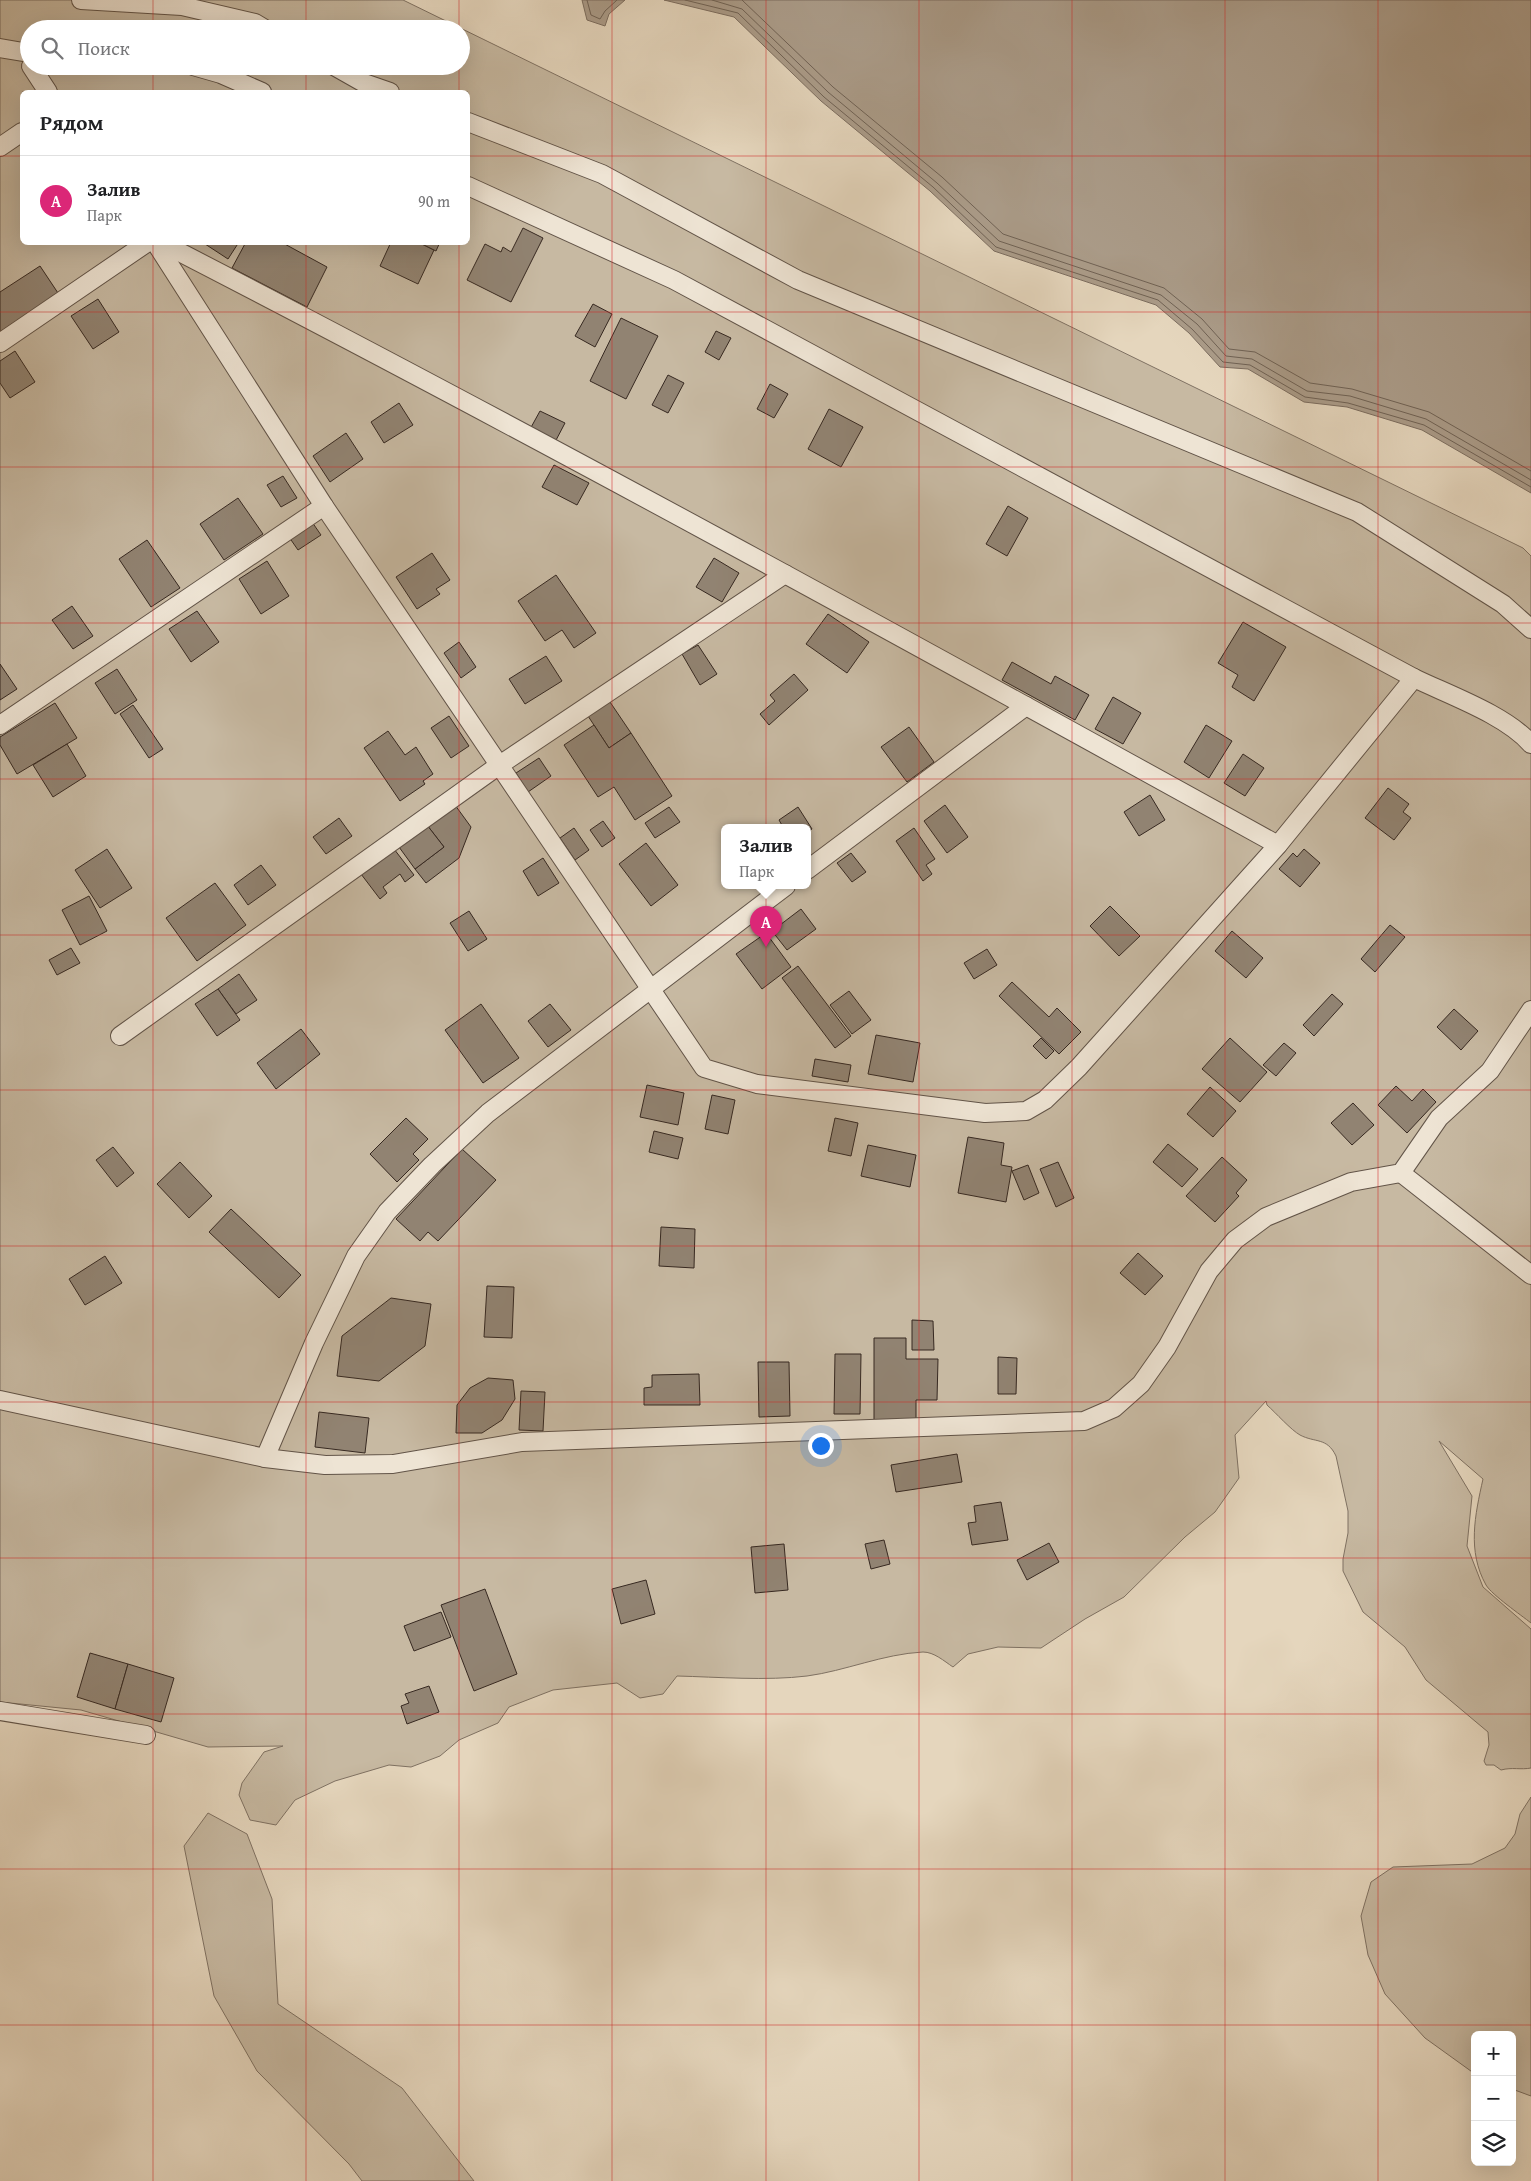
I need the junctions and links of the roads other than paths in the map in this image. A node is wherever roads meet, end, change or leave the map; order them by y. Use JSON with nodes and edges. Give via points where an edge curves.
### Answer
{"nodes":[{"id":1,"x":81,"y":0,"type":"edge"},
{"id":2,"x":239,"y":20,"type":"edge"},
{"id":3,"x":0,"y":48,"type":"edge"},
{"id":4,"x":20,"y":56,"type":"edge"},
{"id":5,"x":38,"y":75,"type":"edge"},
{"id":6,"x":224,"y":75,"type":"edge"},
{"id":7,"x":350,"y":75,"type":"edge"},
{"id":8,"x":47,"y":90,"type":"edge"},
{"id":9,"x":258,"y":90,"type":"edge"},
{"id":10,"x":384,"y":90,"type":"edge"},
{"id":11,"x":470,"y":123,"type":"edge"},
{"id":12,"x":20,"y":133,"type":"edge"},
{"id":13,"x":0,"y":147,"type":"edge"},
{"id":14,"x":470,"y":187,"type":"edge"},
{"id":15,"x":144,"y":245,"type":"edge"},
{"id":16,"x":158,"y":245,"type":"edge"},
{"id":17,"x":166,"y":245,"type":"edge"},
{"id":18,"x":0,"y":343,"type":"edge"},
{"id":19,"x":324,"y":506,"type":"junction"},
{"id":20,"x":785,"y":574,"type":"junction"},
{"id":21,"x":1531,"y":630,"type":"edge"},
{"id":22,"x":1414,"y":678,"type":"junction"},
{"id":23,"x":1026,"y":706,"type":"junction"},
{"id":24,"x":0,"y":725,"type":"edge"},
{"id":25,"x":1531,"y":744,"type":"edge"},
{"id":26,"x":498,"y":766,"type":"junction"},
{"id":27,"x":1278,"y":845,"type":"junction"},
{"id":28,"x":811,"y":867,"type":"edge"},
{"id":29,"x":782,"y":889,"type":"edge"},
{"id":30,"x":650,"y":988,"type":"junction"},
{"id":31,"x":1531,"y":1010,"type":"edge"},
{"id":32,"x":120,"y":1036,"type":"dead end"},
{"id":33,"x":1401,"y":1173,"type":"junction"},
{"id":34,"x":1531,"y":1275,"type":"edge"},
{"id":35,"x":0,"y":1400,"type":"edge"},
{"id":36,"x":265,"y":1458,"type":"junction"},
{"id":37,"x":0,"y":1711,"type":"edge"},
{"id":38,"x":146,"y":1735,"type":"dead end"}],
"edges":[{"from":1,"to":2,"type":"lane","via":[[182,6]]},
{"from":3,"to":4,"type":"lane"},
{"from":5,"to":8,"type":"lane"},
{"from":6,"to":9,"type":"lane"},
{"from":7,"to":10,"type":"lane"},
{"from":11,"to":21,"type":"lane","via":[[602,174],[798,280],[1357,512],[1503,604]]},
{"from":12,"to":13,"type":"lane"},
{"from":14,"to":22,"type":"lane","via":[[674,280]]},
{"from":15,"to":18,"type":"lane"},
{"from":16,"to":19,"type":"lane"},
{"from":17,"to":20,"type":"lane"},
{"from":19,"to":24,"type":"lane"},
{"from":19,"to":26,"type":"lane"},
{"from":20,"to":23,"type":"lane"},
{"from":20,"to":26,"type":"lane"},
{"from":22,"to":25,"type":"lane","via":[[1499,719],[1522,733]]},
{"from":22,"to":27,"type":"lane"},
{"from":23,"to":27,"type":"lane"},
{"from":23,"to":28,"type":"lane"},
{"from":26,"to":30,"type":"lane"},
{"from":26,"to":32,"type":"lane"},
{"from":27,"to":30,"type":"lane","via":[[1079,1067],[1045,1100],[1026,1111],[985,1113],[757,1084],[704,1068]]},
{"from":29,"to":30,"type":"lane"},
{"from":30,"to":36,"type":"lane","via":[[488,1112],[387,1212],[356,1256],[314,1343]]},
{"from":31,"to":33,"type":"lane","via":[[1490,1071],[1439,1118]]},
{"from":33,"to":34,"type":"lane"},
{"from":33,"to":36,"type":"lane","via":[[1351,1182],[1266,1217],[1234,1240],[1209,1271],[1167,1347],[1141,1384],[1114,1408],[1084,1421],[522,1442],[393,1464],[325,1466]]},
{"from":35,"to":36,"type":"lane"},
{"from":37,"to":38,"type":"lane"}]}
